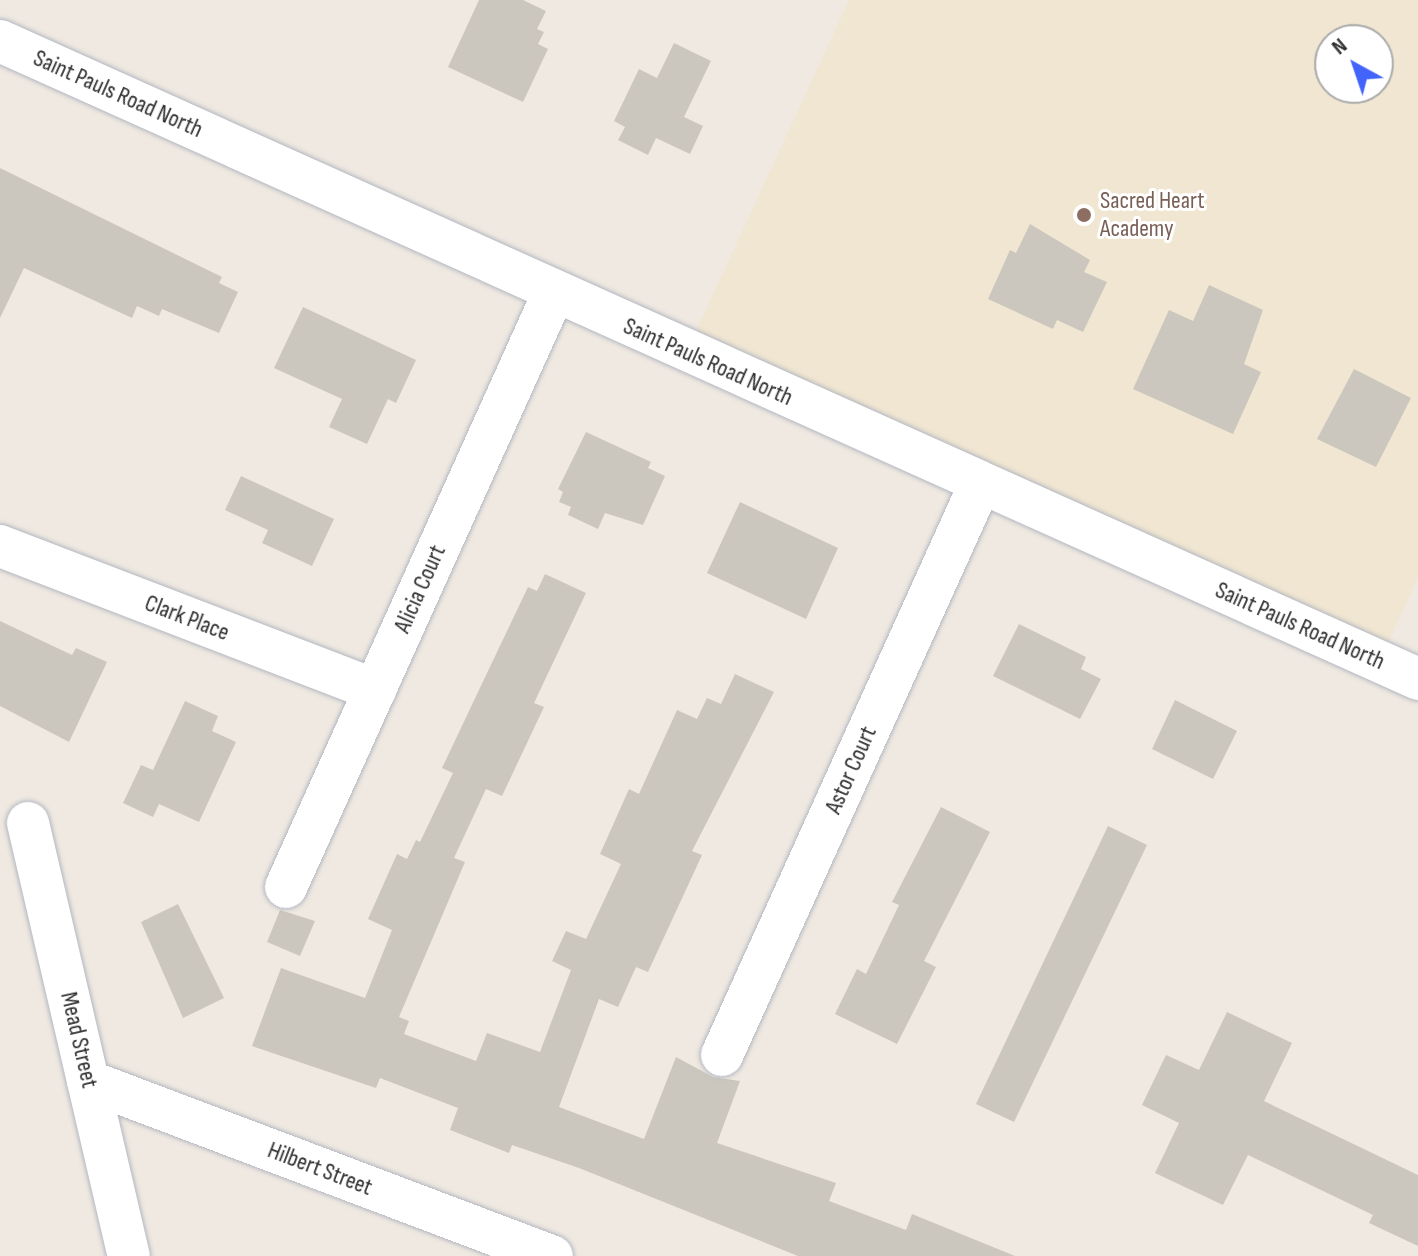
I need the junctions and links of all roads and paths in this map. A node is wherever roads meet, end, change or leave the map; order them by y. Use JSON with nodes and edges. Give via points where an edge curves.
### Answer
{"nodes":[{"id":1,"x":0,"y":41,"type":"edge"},
{"id":2,"x":554,"y":292,"type":"junction"},
{"id":3,"x":980,"y":484,"type":"junction"},
{"id":4,"x":0,"y":546,"type":"edge"},
{"id":5,"x":1418,"y":679,"type":"edge"},
{"id":6,"x":375,"y":690,"type":"junction"},
{"id":7,"x":28,"y":823,"type":"dead end"},
{"id":8,"x":286,"y":887,"type":"dead end"},
{"id":9,"x":722,"y":1055,"type":"dead end"},
{"id":10,"x":88,"y":1081,"type":"junction"},
{"id":11,"x":129,"y":1256,"type":"edge"},
{"id":12,"x":552,"y":1256,"type":"edge"}],
"edges":[{"from":1,"to":2,"type":"street","name":"Saint Pauls Road North"},
{"from":2,"to":3,"type":"street","name":"Saint Pauls Road North"},
{"from":2,"to":6,"type":"street","name":"Alicia Court"},
{"from":3,"to":5,"type":"street","name":"Saint Pauls Road North"},
{"from":3,"to":9,"type":"street","name":"Astor Court"},
{"from":4,"to":6,"type":"street","name":"Clark Place"},
{"from":6,"to":8,"type":"street","name":"Alicia Court"},
{"from":7,"to":10,"type":"street","name":"Mead Street"},
{"from":10,"to":11,"type":"street","name":"Mead Street"},
{"from":10,"to":12,"type":"street","name":"Hilbert Street"}]}
